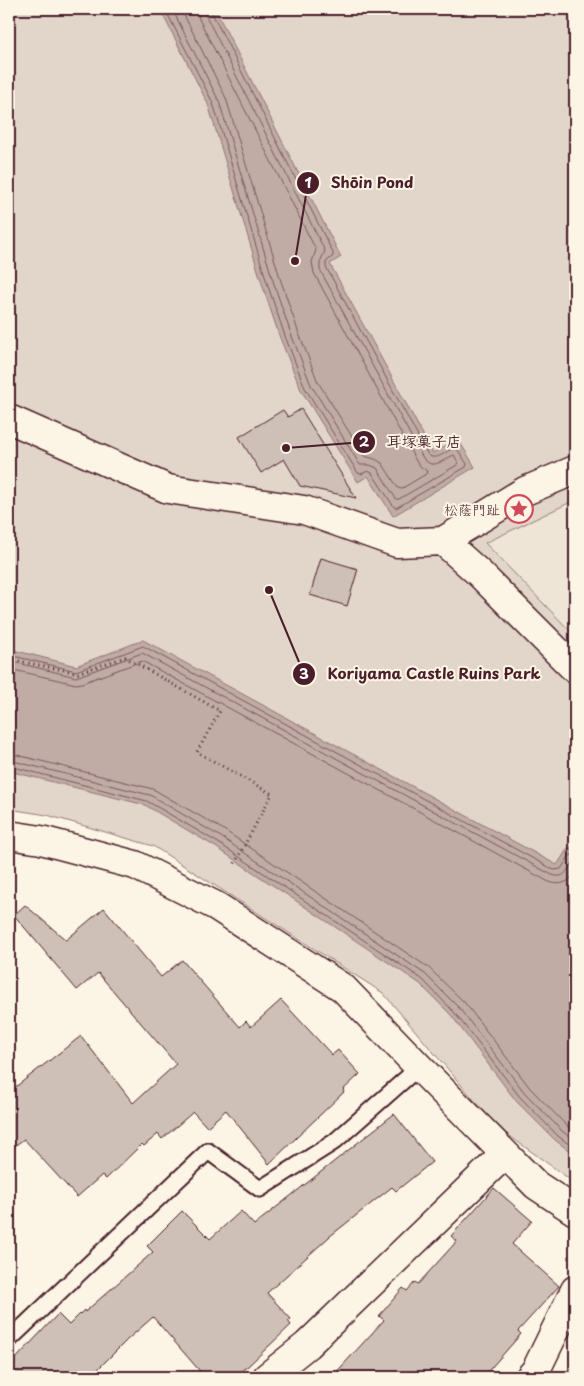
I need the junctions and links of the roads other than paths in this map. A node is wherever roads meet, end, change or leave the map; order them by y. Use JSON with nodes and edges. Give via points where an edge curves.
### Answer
{"nodes":[{"id":1,"x":9,"y":419,"type":"edge"},
{"id":2,"x":575,"y":470,"type":"edge"},
{"id":3,"x":443,"y":541,"type":"junction"},
{"id":4,"x":575,"y":669,"type":"edge"},
{"id":5,"x":9,"y":835,"type":"edge"},
{"id":6,"x":419,"y":1068,"type":"junction"},
{"id":7,"x":505,"y":1154,"type":"junction"},
{"id":8,"x":575,"y":1211,"type":"edge"},
{"id":9,"x":575,"y":1290,"type":"edge"},
{"id":10,"x":9,"y":1340,"type":"edge"},
{"id":11,"x":267,"y":1377,"type":"edge"},
{"id":12,"x":530,"y":1377,"type":"edge"}],
"edges":[{"from":1,"to":3,"type":"street","via":[[168,489],[304,510],[397,543]]},
{"from":2,"to":3,"type":"street","via":[[525,491]]},
{"from":3,"to":4,"type":"street"},
{"from":5,"to":6,"type":"street","via":[[41,840],[135,865],[216,906],[343,988]]},
{"from":6,"to":7,"type":"street"},
{"from":6,"to":10,"type":"lane","via":[[334,1142],[260,1189],[208,1151]]},
{"from":7,"to":8,"type":"street","via":[[536,1185]]},
{"from":7,"to":11,"type":"street","via":[[307,1345]]},
{"from":9,"to":12,"type":"street"}]}
